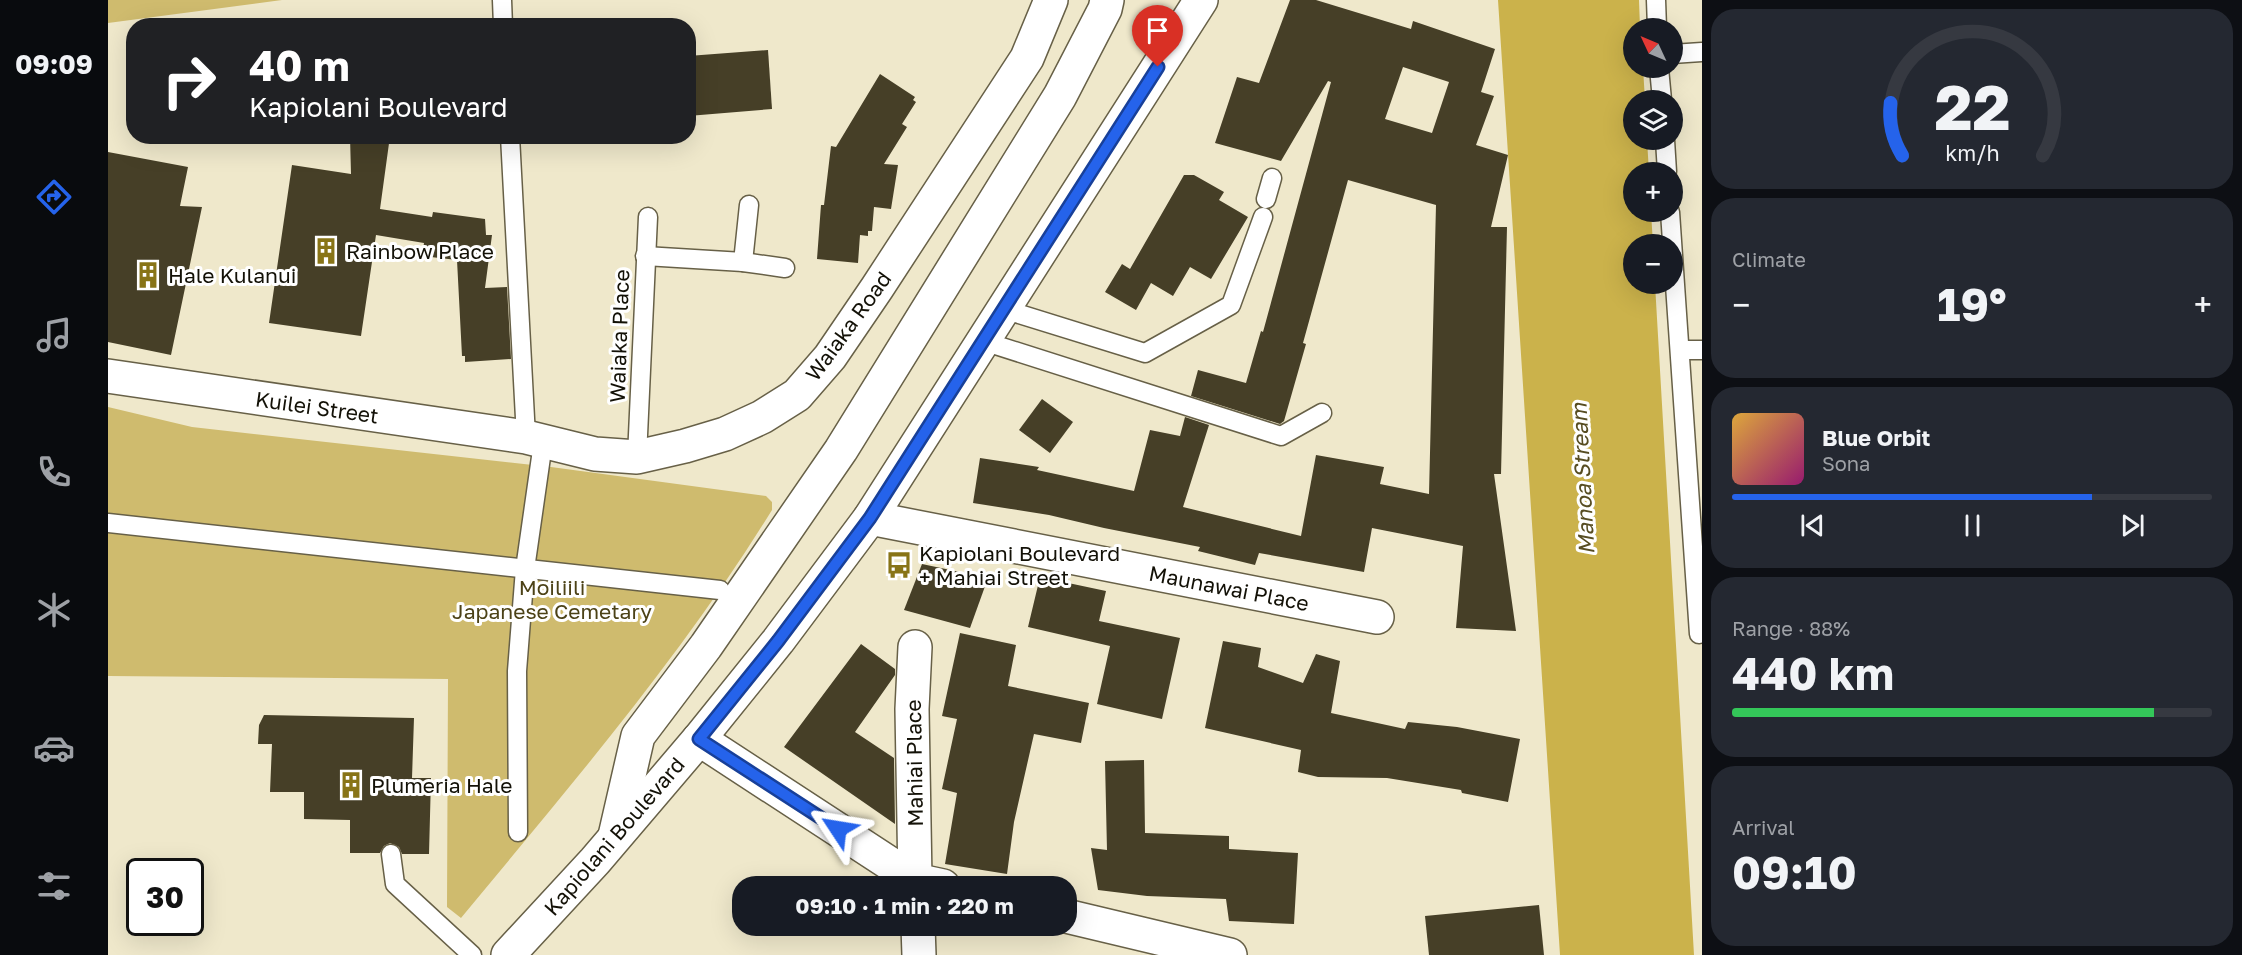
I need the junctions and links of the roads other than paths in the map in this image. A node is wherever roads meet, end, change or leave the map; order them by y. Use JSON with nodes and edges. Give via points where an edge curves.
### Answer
{"nodes":[{"id":1,"x":502,"y":0,"type":"edge"},
{"id":2,"x":1051,"y":0,"type":"edge"},
{"id":3,"x":1201,"y":0,"type":"edge"},
{"id":4,"x":1656,"y":0,"type":"edge"},
{"id":5,"x":1106,"y":5,"type":"edge"},
{"id":6,"x":503,"y":18,"type":"edge"},
{"id":7,"x":1657,"y":18,"type":"edge"},
{"id":8,"x":1702,"y":52,"type":"edge"},
{"id":9,"x":1683,"y":53,"type":"edge"},
{"id":10,"x":511,"y":144,"type":"edge"},
{"id":11,"x":1272,"y":178,"type":"dead end"},
{"id":12,"x":749,"y":205,"type":"dead end"},
{"id":13,"x":648,"y":218,"type":"dead end"},
{"id":14,"x":1671,"y":222,"type":"edge"},
{"id":15,"x":645,"y":256,"type":"junction"},
{"id":16,"x":742,"y":262,"type":"junction"},
{"id":17,"x":785,"y":268,"type":"dead end"},
{"id":18,"x":1003,"y":309,"type":"junction"},
{"id":19,"x":983,"y":341,"type":"junction"},
{"id":20,"x":1680,"y":350,"type":"junction"},
{"id":21,"x":1702,"y":350,"type":"edge"},
{"id":22,"x":108,"y":376,"type":"edge"},
{"id":23,"x":1322,"y":413,"type":"dead end"},
{"id":24,"x":535,"y":440,"type":"junction"},
{"id":25,"x":637,"y":457,"type":"junction"},
{"id":26,"x":870,"y":518,"type":"junction"},
{"id":27,"x":108,"y":524,"type":"edge"},
{"id":28,"x":525,"y":569,"type":"junction"},
{"id":29,"x":720,"y":590,"type":"dead end"},
{"id":30,"x":1377,"y":617,"type":"dead end"},
{"id":31,"x":1699,"y":634,"type":"dead end"},
{"id":32,"x":915,"y":647,"type":"dead end"},
{"id":33,"x":699,"y":739,"type":"junction"},
{"id":34,"x":518,"y":832,"type":"dead end"},
{"id":35,"x":615,"y":836,"type":"junction"},
{"id":36,"x":391,"y":854,"type":"dead end"},
{"id":37,"x":913,"y":876,"type":"edge"},
{"id":38,"x":924,"y":876,"type":"edge"},
{"id":39,"x":1077,"y":919,"type":"edge"},
{"id":40,"x":918,"y":936,"type":"edge"},
{"id":41,"x":472,"y":955,"type":"edge"},
{"id":42,"x":508,"y":955,"type":"edge"},
{"id":43,"x":919,"y":955,"type":"edge"},
{"id":44,"x":1230,"y":955,"type":"edge"}],
"edges":[{"from":1,"to":6,"type":"lane"},
{"from":2,"to":25,"type":"main road","name":"Waiaka Road","via":[[1027,58],[878,288],[830,357],[797,395],[725,434]]},
{"from":3,"to":18,"type":"main road","name":"Kapiolani Boulevard"},
{"from":4,"to":7,"type":"lane"},
{"from":5,"to":35,"type":"main road","via":[[1060,96],[842,450],[706,646],[638,736]]},
{"from":8,"to":9,"type":"lane"},
{"from":10,"to":24,"type":"lane"},
{"from":11,"to":18,"type":"lane","via":[[1231,305],[1144,353]]},
{"from":12,"to":16,"type":"lane"},
{"from":13,"to":15,"type":"lane","name":"Waiaka Place"},
{"from":14,"to":20,"type":"lane"},
{"from":15,"to":16,"type":"lane"},
{"from":15,"to":25,"type":"lane","name":"Waiaka Place"},
{"from":16,"to":17,"type":"lane"},
{"from":18,"to":19,"type":"main road","name":"Kapiolani Boulevard"},
{"from":19,"to":23,"type":"lane","via":[[1281,436]]},
{"from":19,"to":26,"type":"main road","name":"Kapiolani Boulevard"},
{"from":20,"to":21,"type":"lane"},
{"from":20,"to":31,"type":"lane"},
{"from":22,"to":24,"type":"main road","name":"Kuilei Street"},
{"from":24,"to":25,"type":"main road","name":"Waiaka Road","via":[[595,454]]},
{"from":24,"to":28,"type":"lane"},
{"from":26,"to":30,"type":"main road","name":"Maunawai Place"},
{"from":26,"to":33,"type":"main road","name":"Kapiolani Boulevard"},
{"from":27,"to":28,"type":"lane"},
{"from":28,"to":29,"type":"lane"},
{"from":28,"to":34,"type":"lane","via":[[517,671]]},
{"from":32,"to":38,"type":"main road","name":"Mahiai Place","via":[[912,709]]},
{"from":33,"to":35,"type":"main road","name":"Kapiolani Boulevard"},
{"from":33,"to":37,"type":"main road"},
{"from":35,"to":42,"type":"main road","name":"Kapiolani Boulevard"},
{"from":36,"to":41,"type":"lane","via":[[395,884]]},
{"from":39,"to":44,"type":"main road"},
{"from":40,"to":43,"type":"main road"}]}
